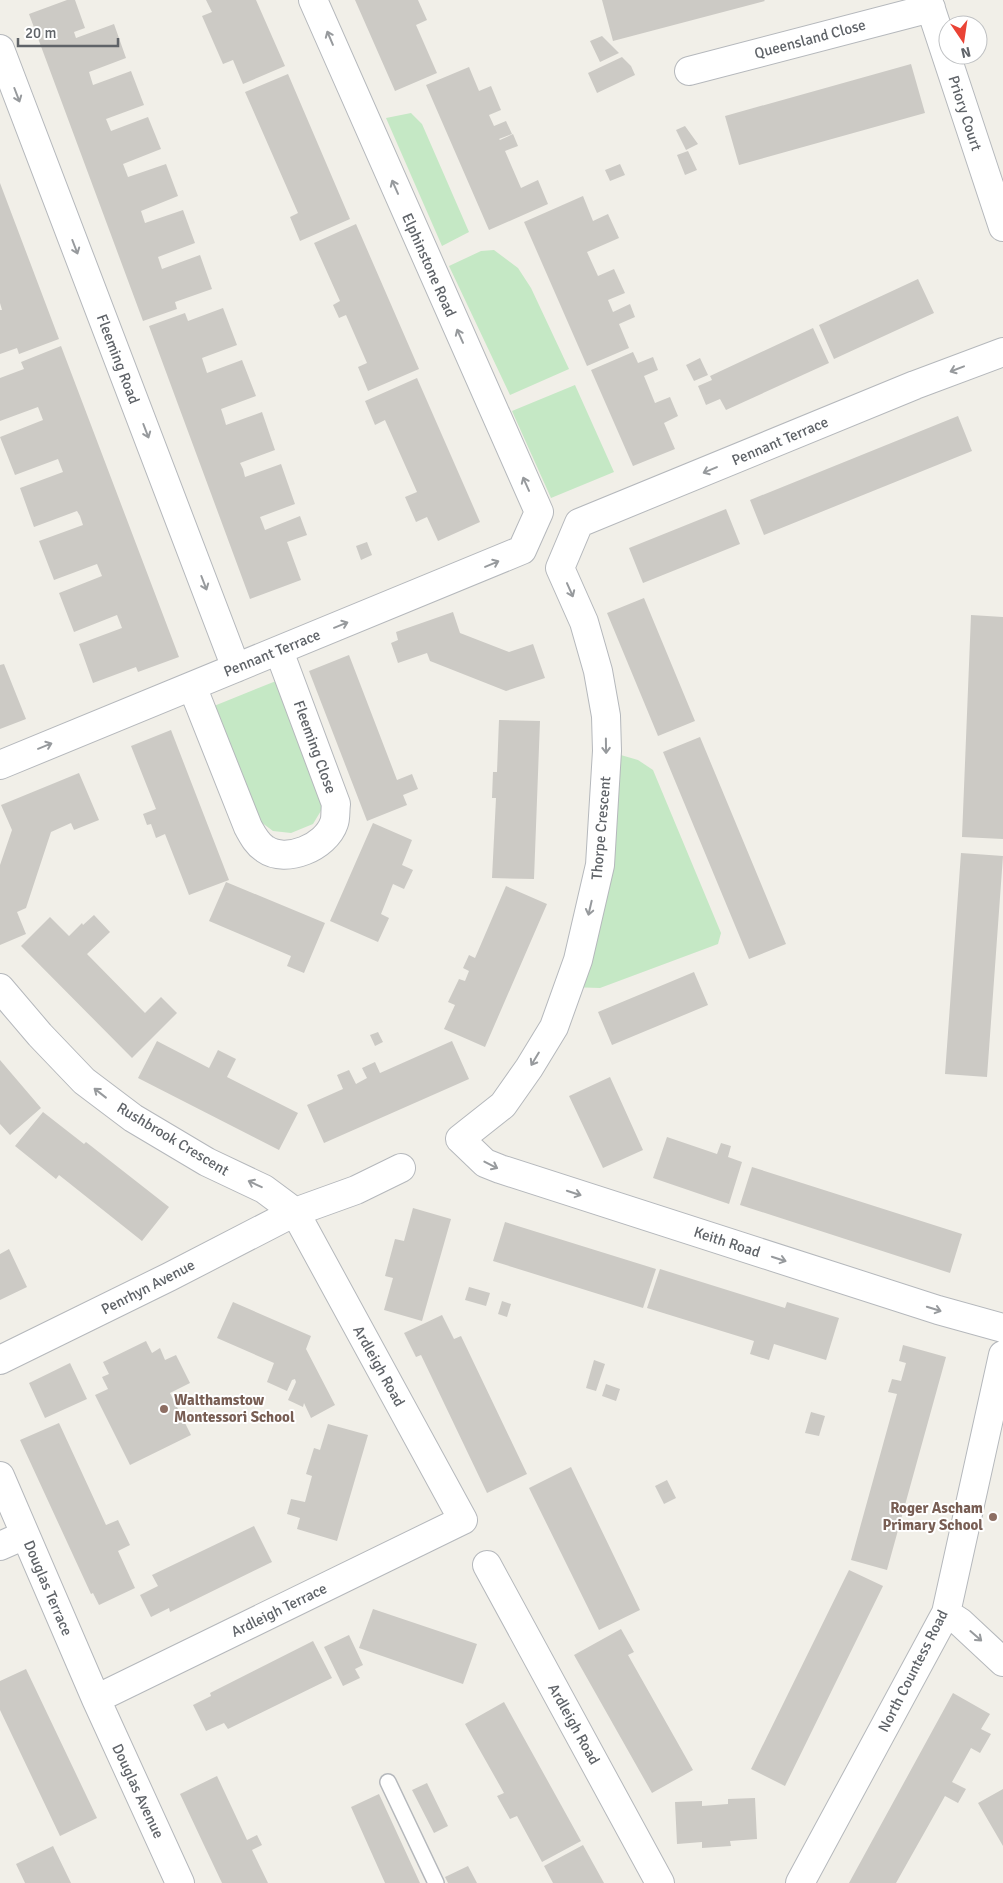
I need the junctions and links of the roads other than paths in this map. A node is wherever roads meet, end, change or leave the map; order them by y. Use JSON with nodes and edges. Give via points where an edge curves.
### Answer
{"nodes":[{"id":1,"x":313,"y":0,"type":"edge"},
{"id":2,"x":929,"y":4,"type":"edge"},
{"id":3,"x":0,"y":49,"type":"edge"},
{"id":4,"x":689,"y":71,"type":"dead end"},
{"id":5,"x":1003,"y":227,"type":"edge"},
{"id":6,"x":1003,"y":352,"type":"edge"},
{"id":7,"x":532,"y":529,"type":"joint"},
{"id":8,"x":569,"y":545,"type":"joint"},
{"id":9,"x":280,"y":651,"type":"junction"},
{"id":10,"x":236,"y":668,"type":"junction"},
{"id":11,"x":192,"y":686,"type":"junction"},
{"id":12,"x":0,"y":765,"type":"edge"},
{"id":13,"x":0,"y":988,"type":"edge"},
{"id":14,"x":460,"y":1139,"type":"joint"},
{"id":15,"x":401,"y":1168,"type":"dead end"},
{"id":16,"x":294,"y":1212,"type":"junction"},
{"id":17,"x":1003,"y":1328,"type":"edge"},
{"id":18,"x":1003,"y":1355,"type":"edge"},
{"id":19,"x":0,"y":1360,"type":"edge"},
{"id":20,"x":0,"y":1476,"type":"edge"},
{"id":21,"x":463,"y":1520,"type":"joint"},
{"id":22,"x":25,"y":1535,"type":"junction"},
{"id":23,"x":0,"y":1546,"type":"edge"},
{"id":24,"x":487,"y":1565,"type":"dead end"},
{"id":25,"x":946,"y":1613,"type":"junction"},
{"id":26,"x":1003,"y":1662,"type":"edge"},
{"id":27,"x":96,"y":1700,"type":"junction"},
{"id":28,"x":388,"y":1782,"type":"dead end"},
{"id":29,"x":180,"y":1883,"type":"edge"},
{"id":30,"x":436,"y":1883,"type":"edge"},
{"id":31,"x":660,"y":1883,"type":"edge"},
{"id":32,"x":800,"y":1883,"type":"edge"}],
"edges":[{"from":7,"to":1,"type":"street","name":"Elphinstone Road","one_way":true,"via":[[539,512]]},
{"from":2,"to":4,"type":"street","name":"Queensland Close"},
{"from":2,"to":5,"type":"street","name":"Priory Court"},
{"from":3,"to":10,"type":"street","name":"Fleeming Road","one_way":true},
{"from":6,"to":8,"type":"street","name":"Pennant Terrace","one_way":true,"via":[[915,385],[579,524]]},
{"from":9,"to":7,"type":"street","name":"Pennant Terrace","one_way":true,"via":[[522,550]]},
{"from":8,"to":14,"type":"street","name":"Thorpe Crescent","one_way":true,"via":[[560,568],[584,622],[606,716],[600,865],[578,960],[554,1027],[503,1105]]},
{"from":9,"to":10,"type":"street","name":"Pennant Terrace"},
{"from":9,"to":11,"type":"street","name":"Fleeming Close","via":[[336,804],[334,822],[315,847],[299,853],[282,854],[266,851],[257,843]]},
{"from":10,"to":11,"type":"street","name":"Pennant Terrace"},
{"from":12,"to":11,"type":"street","name":"Pennant Terrace","one_way":true},
{"from":16,"to":13,"type":"street","name":"Rushbrook Crescent","one_way":true,"via":[[264,1188],[207,1162],[133,1118],[84,1081]]},
{"from":14,"to":17,"type":"street","name":"Keith Road","one_way":true,"via":[[486,1163],[500,1169]]},
{"from":15,"to":16,"type":"street","via":[[356,1190]]},
{"from":16,"to":19,"type":"street","name":"Penrhyn Avenue"},
{"from":16,"to":21,"type":"street","name":"Ardleigh Road"},
{"from":18,"to":25,"type":"street","name":"North Countess Road"},
{"from":20,"to":22,"type":"street","name":"Douglas Terrace"},
{"from":21,"to":27,"type":"street","name":"Ardleigh Terrace"},
{"from":22,"to":23,"type":"street"},
{"from":22,"to":27,"type":"street","name":"Douglas Terrace"},
{"from":24,"to":31,"type":"street","name":"Ardleigh Road"},
{"from":25,"to":26,"type":"street","one_way":true},
{"from":25,"to":32,"type":"street","name":"North Countess Road"},
{"from":27,"to":29,"type":"street","name":"Douglas Avenue"},
{"from":28,"to":30,"type":"lane"}]}
